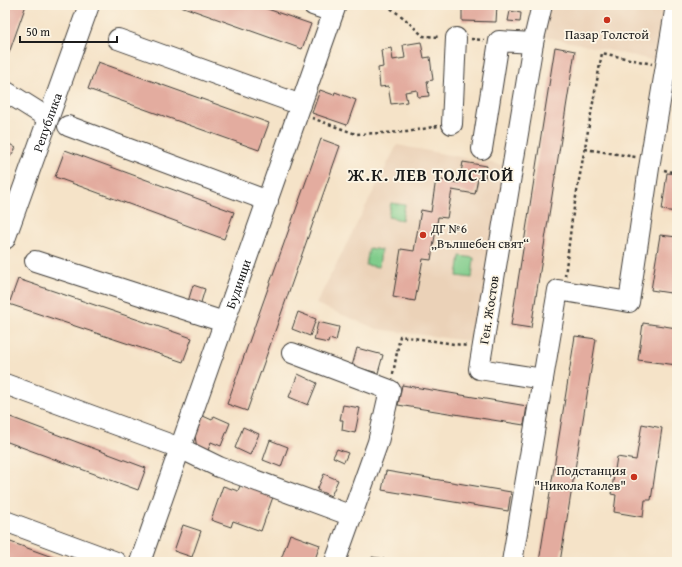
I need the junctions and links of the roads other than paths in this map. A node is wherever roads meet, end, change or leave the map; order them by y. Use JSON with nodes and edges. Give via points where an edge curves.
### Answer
{"nodes":[{"id":1,"x":89,"y":5,"type":"edge"},
{"id":2,"x":313,"y":5,"type":"edge"},
{"id":3,"x":542,"y":5,"type":"edge"},
{"id":4,"x":676,"y":5,"type":"edge"},
{"id":5,"x":335,"y":9,"type":"edge"},
{"id":6,"x":456,"y":38,"type":"road end"},
{"id":7,"x":118,"y":39,"type":"dead end"},
{"id":8,"x":533,"y":43,"type":"junction"},
{"id":9,"x":5,"y":91,"type":"edge"},
{"id":10,"x":300,"y":109,"type":"junction"},
{"id":11,"x":48,"y":118,"type":"junction"},
{"id":12,"x":452,"y":124,"type":"road end"},
{"id":13,"x":68,"y":126,"type":"dead end"},
{"id":14,"x":482,"y":148,"type":"dead end"},
{"id":15,"x":268,"y":201,"type":"junction"},
{"id":16,"x":5,"y":239,"type":"edge"},
{"id":17,"x":35,"y":261,"type":"dead end"},
{"id":18,"x":224,"y":322,"type":"junction"},
{"id":19,"x":292,"y":353,"type":"dead end"},
{"id":20,"x":543,"y":379,"type":"junction"},
{"id":21,"x":5,"y":384,"type":"edge"},
{"id":22,"x":180,"y":448,"type":"junction"},
{"id":23,"x":352,"y":516,"type":"junction"},
{"id":24,"x":5,"y":521,"type":"edge"},
{"id":25,"x":116,"y":562,"type":"edge"},
{"id":26,"x":140,"y":562,"type":"edge"},
{"id":27,"x":335,"y":562,"type":"edge"},
{"id":28,"x":512,"y":562,"type":"edge"}],
"edges":[{"from":1,"to":11,"type":"street","name":"Република"},
{"from":2,"to":5,"type":"street"},
{"from":3,"to":8,"type":"street","name":"Ген. Жостов"},
{"from":4,"to":20,"type":"street","via":[[629,302],[558,290]]},
{"from":5,"to":10,"type":"street","name":"Будинци"},
{"from":6,"to":12,"type":"street"},
{"from":7,"to":10,"type":"street"},
{"from":8,"to":14,"type":"street","via":[[499,41]]},
{"from":8,"to":20,"type":"street","name":"Ген. Жостов","via":[[480,369]]},
{"from":9,"to":11,"type":"street"},
{"from":10,"to":15,"type":"street","name":"Будинци"},
{"from":11,"to":16,"type":"street","name":"Република"},
{"from":13,"to":15,"type":"street"},
{"from":15,"to":18,"type":"street","name":"Будинци"},
{"from":17,"to":18,"type":"street"},
{"from":18,"to":22,"type":"street","name":"Будинци"},
{"from":19,"to":23,"type":"street","via":[[390,390],[378,442]]},
{"from":20,"to":28,"type":"street"},
{"from":21,"to":22,"type":"street"},
{"from":22,"to":23,"type":"street","via":[[219,468]]},
{"from":22,"to":26,"type":"street","name":"Будинци"},
{"from":23,"to":27,"type":"street"},
{"from":24,"to":25,"type":"street"}]}
